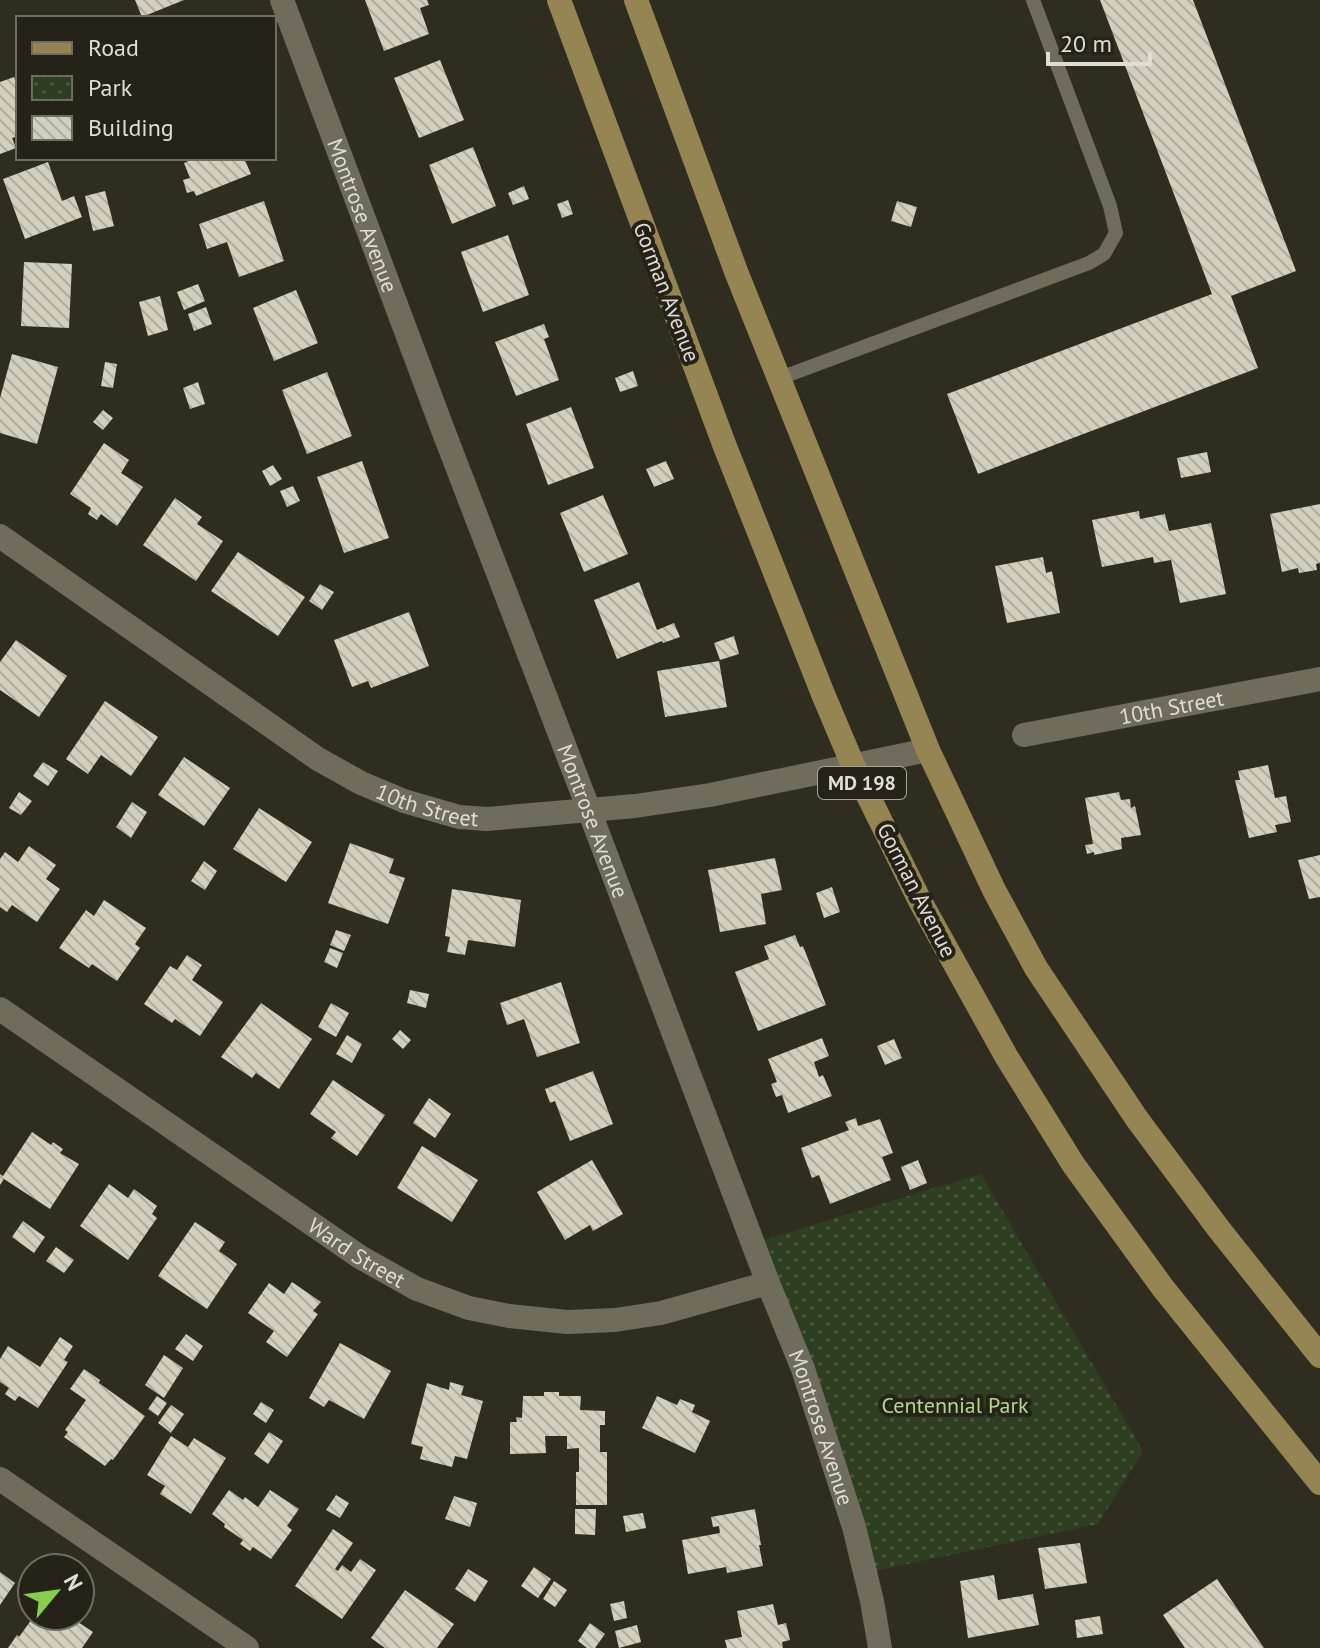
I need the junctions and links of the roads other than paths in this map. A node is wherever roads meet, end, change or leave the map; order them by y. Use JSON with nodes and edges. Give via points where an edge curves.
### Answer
{"nodes":[{"id":1,"x":282,"y":0,"type":"edge"},
{"id":2,"x":559,"y":0,"type":"edge"},
{"id":3,"x":636,"y":0,"type":"edge"},
{"id":4,"x":1033,"y":0,"type":"edge"},
{"id":5,"x":780,"y":378,"type":"junction"},
{"id":6,"x":0,"y":536,"type":"edge"},
{"id":7,"x":1320,"y":679,"type":"edge"},
{"id":8,"x":1024,"y":735,"type":"dead end"},
{"id":9,"x":928,"y":750,"type":"junction"},
{"id":10,"x":853,"y":765,"type":"junction"},
{"id":11,"x":589,"y":810,"type":"junction"},
{"id":12,"x":0,"y":1009,"type":"edge"},
{"id":13,"x":768,"y":1283,"type":"junction"},
{"id":14,"x":1320,"y":1356,"type":"edge"},
{"id":15,"x":0,"y":1479,"type":"edge"},
{"id":16,"x":1320,"y":1483,"type":"edge"},
{"id":17,"x":247,"y":1648,"type":"edge"},
{"id":18,"x":880,"y":1648,"type":"edge"}],
"edges":[{"from":1,"to":11,"type":"street","name":"Montrose Avenue"},
{"from":2,"to":10,"type":"main road","name":"Gorman Avenue","number":"MD 198","via":[[724,444]]},
{"from":3,"to":5,"type":"main road","number":"MD 198"},
{"from":4,"to":5,"type":"lane","via":[[1110,206],[1116,233],[1104,254]]},
{"from":5,"to":9,"type":"main road","number":"MD 198"},
{"from":6,"to":11,"type":"street","name":"10th Street","via":[[318,759],[361,783],[459,817]]},
{"from":7,"to":8,"type":"street","name":"10th Street"},
{"from":9,"to":10,"type":"street","name":"10th Street"},
{"from":9,"to":14,"type":"main road","number":"MD 198","via":[[1036,968],[1137,1119]]},
{"from":10,"to":11,"type":"street","name":"10th Street","via":[[710,795]]},
{"from":10,"to":16,"type":"main road","name":"Gorman Avenue","number":"MD 198","via":[[920,901],[1073,1164],[1163,1288]]},
{"from":11,"to":13,"type":"street","name":"Montrose Avenue"},
{"from":12,"to":13,"type":"street","name":"Ward Street","via":[[360,1257],[417,1289],[469,1308],[567,1322],[615,1320],[661,1313]]},
{"from":13,"to":18,"type":"street","name":"Montrose Avenue","via":[[808,1384],[854,1527]]},
{"from":15,"to":17,"type":"street"}]}
